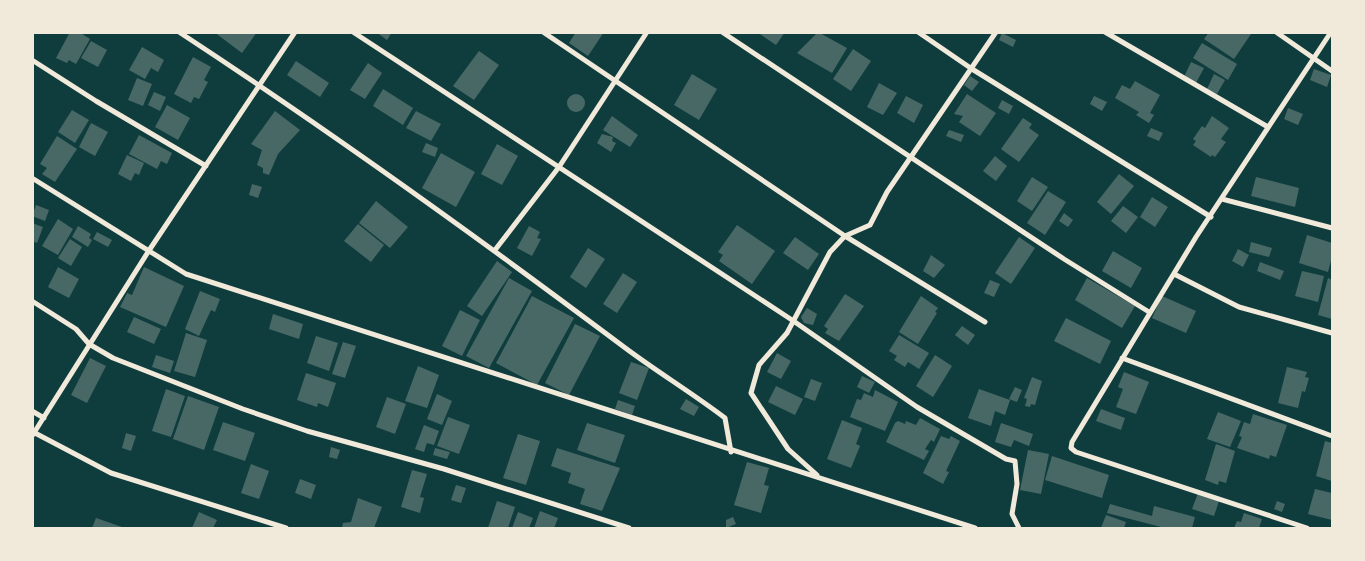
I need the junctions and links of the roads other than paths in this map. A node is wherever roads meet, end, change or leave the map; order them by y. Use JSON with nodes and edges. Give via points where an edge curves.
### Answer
{"nodes":[{"id":1,"x":178,"y":32,"type":"edge"},
{"id":2,"x":295,"y":32,"type":"edge"},
{"id":3,"x":353,"y":32,"type":"edge"},
{"id":4,"x":544,"y":32,"type":"edge"},
{"id":5,"x":647,"y":32,"type":"edge"},
{"id":6,"x":722,"y":32,"type":"edge"},
{"id":7,"x":918,"y":32,"type":"edge"},
{"id":8,"x":996,"y":32,"type":"edge"},
{"id":9,"x":1105,"y":32,"type":"edge"},
{"id":10,"x":1276,"y":32,"type":"edge"},
{"id":11,"x":1331,"y":32,"type":"edge"},
{"id":12,"x":1312,"y":58,"type":"junction"},
{"id":13,"x":32,"y":60,"type":"edge"},
{"id":14,"x":972,"y":69,"type":"junction"},
{"id":15,"x":1332,"y":70,"type":"edge"},
{"id":16,"x":614,"y":80,"type":"junction"},
{"id":17,"x":259,"y":85,"type":"junction"},
{"id":18,"x":1268,"y":128,"type":"junction"},
{"id":19,"x":910,"y":156,"type":"junction"},
{"id":20,"x":206,"y":166,"type":"junction"},
{"id":21,"x":558,"y":167,"type":"junction"},
{"id":22,"x":32,"y":178,"type":"edge"},
{"id":23,"x":1222,"y":199,"type":"junction"},
{"id":24,"x":1211,"y":216,"type":"junction"},
{"id":25,"x":1332,"y":228,"type":"edge"},
{"id":26,"x":845,"y":236,"type":"junction"},
{"id":27,"x":495,"y":250,"type":"junction"},
{"id":28,"x":148,"y":252,"type":"junction"},
{"id":29,"x":1174,"y":274,"type":"junction"},
{"id":30,"x":32,"y":301,"type":"edge"},
{"id":31,"x":1149,"y":312,"type":"junction"},
{"id":32,"x":792,"y":320,"type":"junction"},
{"id":33,"x":985,"y":322,"type":"dead end"},
{"id":34,"x":1332,"y":333,"type":"edge"},
{"id":35,"x":89,"y":344,"type":"junction"},
{"id":36,"x":1122,"y":358,"type":"junction"},
{"id":37,"x":32,"y":412,"type":"edge"},
{"id":38,"x":44,"y":418,"type":"junction"},
{"id":39,"x":34,"y":435,"type":"edge"},
{"id":40,"x":1332,"y":436,"type":"edge"},
{"id":41,"x":731,"y":452,"type":"junction"},
{"id":42,"x":817,"y":476,"type":"junction"},
{"id":43,"x":286,"y":528,"type":"edge"},
{"id":44,"x":629,"y":528,"type":"edge"},
{"id":45,"x":975,"y":528,"type":"edge"},
{"id":46,"x":1019,"y":528,"type":"edge"},
{"id":47,"x":1307,"y":528,"type":"edge"}],
"edges":[{"from":1,"to":17,"type":"street"},
{"from":2,"to":17,"type":"street"},
{"from":3,"to":21,"type":"street"},
{"from":4,"to":16,"type":"street"},
{"from":5,"to":16,"type":"street"},
{"from":6,"to":19,"type":"street"},
{"from":7,"to":14,"type":"street"},
{"from":8,"to":14,"type":"street"},
{"from":9,"to":18,"type":"street"},
{"from":10,"to":12,"type":"street"},
{"from":11,"to":12,"type":"street"},
{"from":12,"to":15,"type":"street"},
{"from":12,"to":18,"type":"street"},
{"from":13,"to":20,"type":"street"},
{"from":14,"to":19,"type":"street"},
{"from":14,"to":24,"type":"street"},
{"from":16,"to":21,"type":"street"},
{"from":16,"to":26,"type":"street"},
{"from":17,"to":20,"type":"street"},
{"from":17,"to":27,"type":"street"},
{"from":18,"to":23,"type":"street"},
{"from":19,"to":26,"type":"street","via":[[870,225]]},
{"from":19,"to":31,"type":"street","via":[[1064,260]]},
{"from":20,"to":28,"type":"street"},
{"from":21,"to":27,"type":"street"},
{"from":21,"to":32,"type":"street"},
{"from":22,"to":28,"type":"street"},
{"from":23,"to":24,"type":"street"},
{"from":23,"to":25,"type":"street"},
{"from":24,"to":29,"type":"street"},
{"from":26,"to":32,"type":"street","via":[[830,252]]},
{"from":26,"to":33,"type":"street"},
{"from":27,"to":41,"type":"street","via":[[725,418]]},
{"from":28,"to":35,"type":"street"},
{"from":28,"to":41,"type":"street","via":[[186,274],[222,287]]},
{"from":29,"to":31,"type":"street"},
{"from":29,"to":34,"type":"street","via":[[1239,306]]},
{"from":30,"to":35,"type":"street","via":[[76,329]]},
{"from":31,"to":36,"type":"street"},
{"from":32,"to":42,"type":"street","via":[[787,332],[759,365],[751,393],[788,449]]},
{"from":32,"to":46,"type":"street","via":[[917,407],[1006,459],[1015,461],[1017,484],[1012,514]]},
{"from":35,"to":38,"type":"street"},
{"from":35,"to":44,"type":"street","via":[[113,358],[307,431],[444,469]]},
{"from":36,"to":40,"type":"street"},
{"from":36,"to":47,"type":"street","via":[[1072,442],[1076,452]]},
{"from":37,"to":38,"type":"street"},
{"from":38,"to":39,"type":"street"},
{"from":39,"to":43,"type":"street","via":[[111,473]]},
{"from":41,"to":42,"type":"street"},
{"from":42,"to":45,"type":"street"}]}
